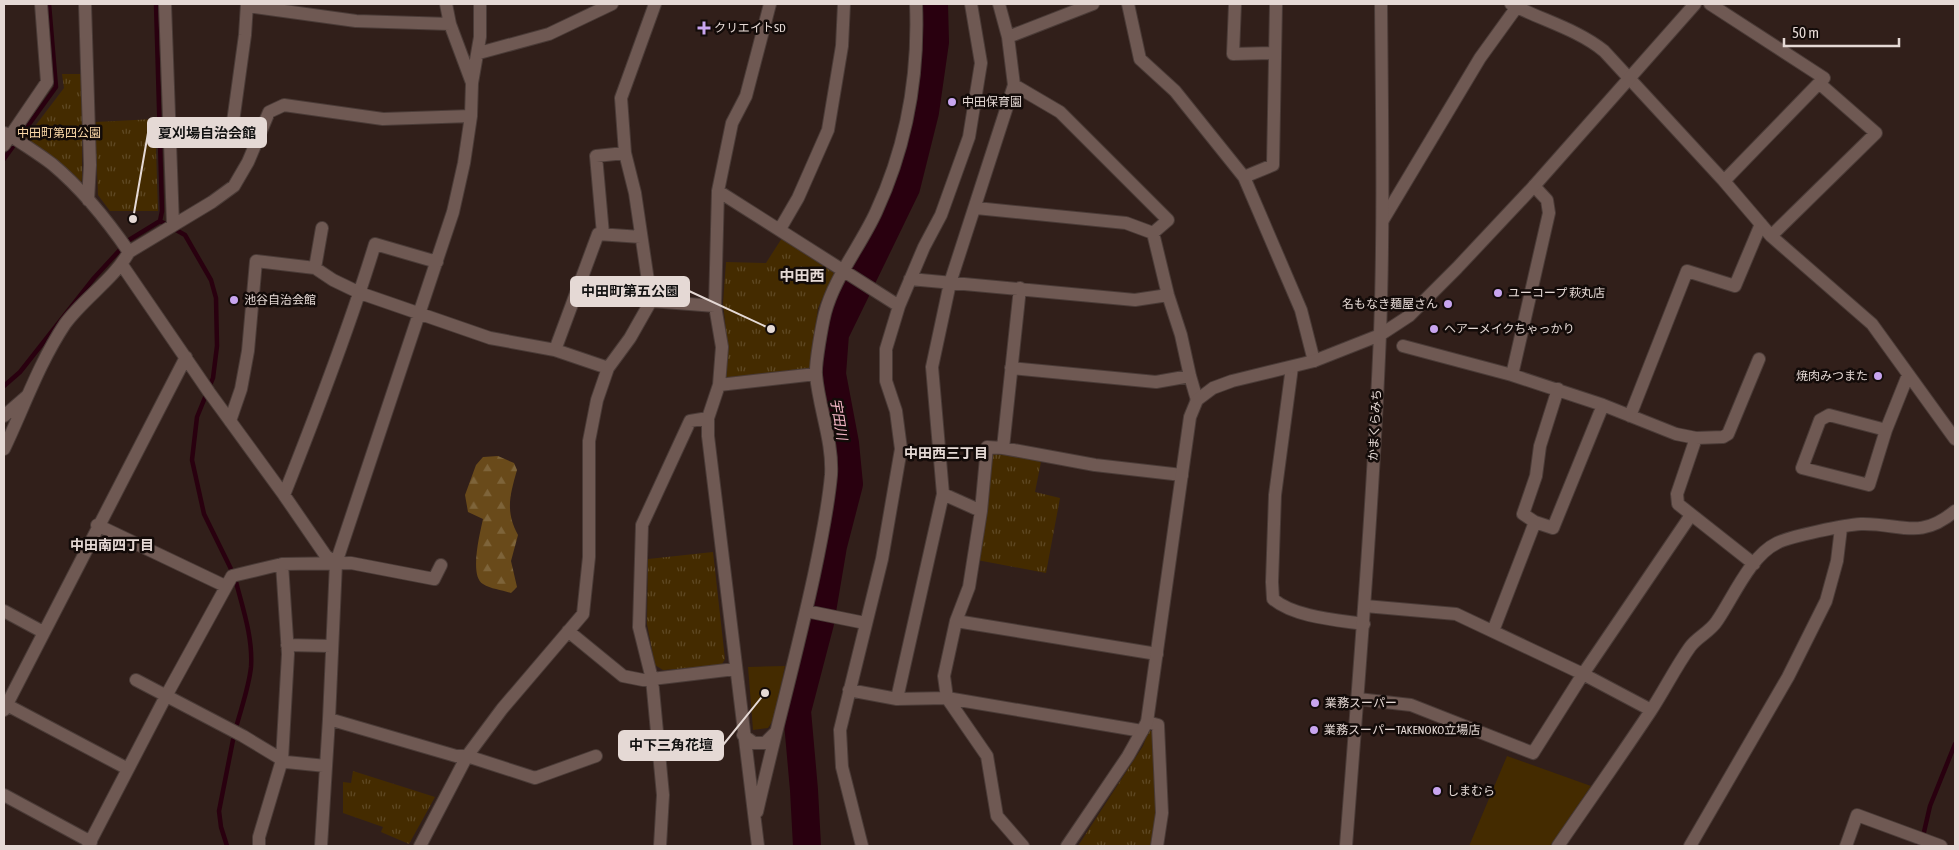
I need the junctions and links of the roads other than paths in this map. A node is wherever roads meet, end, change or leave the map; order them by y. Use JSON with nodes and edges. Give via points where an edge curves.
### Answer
{"nodes":[{"id":1,"x":41,"y":4,"type":"edge"},
{"id":2,"x":85,"y":4,"type":"edge"},
{"id":3,"x":165,"y":4,"type":"edge"},
{"id":4,"x":446,"y":4,"type":"edge"},
{"id":5,"x":480,"y":4,"type":"edge"},
{"id":6,"x":612,"y":4,"type":"edge"},
{"id":7,"x":655,"y":4,"type":"edge"},
{"id":8,"x":770,"y":4,"type":"edge"},
{"id":9,"x":844,"y":4,"type":"edge"},
{"id":10,"x":916,"y":4,"type":"edge"},
{"id":11,"x":971,"y":4,"type":"edge"},
{"id":12,"x":999,"y":4,"type":"edge"},
{"id":13,"x":1093,"y":4,"type":"edge"},
{"id":14,"x":1128,"y":4,"type":"edge"},
{"id":15,"x":1236,"y":4,"type":"edge"},
{"id":16,"x":1276,"y":4,"type":"edge"},
{"id":17,"x":1381,"y":4,"type":"edge"},
{"id":18,"x":1694,"y":4,"type":"edge"},
{"id":19,"x":1710,"y":4,"type":"edge"},
{"id":20,"x":248,"y":5,"type":"edge"},
{"id":21,"x":1516,"y":5,"type":"edge"},
{"id":22,"x":594,"y":8,"type":"edge"},
{"id":23,"x":450,"y":24,"type":"junction"},
{"id":24,"x":1008,"y":37,"type":"junction"},
{"id":25,"x":479,"y":53,"type":"junction"},
{"id":26,"x":1275,"y":53,"type":"junction"},
{"id":27,"x":1630,"y":78,"type":"junction"},
{"id":28,"x":472,"y":83,"type":"junction"},
{"id":29,"x":1820,"y":84,"type":"junction"},
{"id":30,"x":1014,"y":85,"type":"junction"},
{"id":31,"x":471,"y":116,"type":"junction"},
{"id":32,"x":262,"y":128,"type":"junction"},
{"id":33,"x":5,"y":137,"type":"edge"},
{"id":34,"x":625,"y":153,"type":"junction"},
{"id":35,"x":1244,"y":177,"type":"junction"},
{"id":36,"x":1724,"y":180,"type":"junction"},
{"id":37,"x":1534,"y":186,"type":"junction"},
{"id":38,"x":718,"y":191,"type":"junction"},
{"id":39,"x":88,"y":200,"type":"junction"},
{"id":40,"x":976,"y":208,"type":"junction"},
{"id":41,"x":1383,"y":220,"type":"junction"},
{"id":42,"x":1761,"y":224,"type":"junction"},
{"id":43,"x":173,"y":225,"type":"junction"},
{"id":44,"x":322,"y":228,"type":"dead end"},
{"id":45,"x":780,"y":229,"type":"junction"},
{"id":46,"x":1153,"y":233,"type":"junction"},
{"id":47,"x":603,"y":234,"type":"junction"},
{"id":48,"x":1772,"y":236,"type":"junction"},
{"id":49,"x":641,"y":238,"type":"junction"},
{"id":50,"x":129,"y":252,"type":"junction"},
{"id":51,"x":437,"y":262,"type":"junction"},
{"id":52,"x":122,"y":265,"type":"junction"},
{"id":53,"x":315,"y":268,"type":"junction"},
{"id":54,"x":844,"y":270,"type":"junction"},
{"id":55,"x":910,"y":280,"type":"junction"},
{"id":56,"x":950,"y":283,"type":"junction"},
{"id":57,"x":1020,"y":288,"type":"junction"},
{"id":58,"x":360,"y":294,"type":"junction"},
{"id":59,"x":1168,"y":295,"type":"junction"},
{"id":60,"x":651,"y":301,"type":"junction"},
{"id":61,"x":715,"y":306,"type":"junction"},
{"id":62,"x":899,"y":306,"type":"junction"},
{"id":63,"x":419,"y":313,"type":"junction"},
{"id":64,"x":1380,"y":335,"type":"junction"},
{"id":65,"x":1403,"y":346,"type":"dead end"},
{"id":66,"x":555,"y":350,"type":"junction"},
{"id":67,"x":186,"y":357,"type":"junction"},
{"id":68,"x":1759,"y":359,"type":"dead end"},
{"id":69,"x":1314,"y":361,"type":"junction"},
{"id":70,"x":1292,"y":367,"type":"junction"},
{"id":71,"x":608,"y":368,"type":"junction"},
{"id":72,"x":1011,"y":368,"type":"junction"},
{"id":73,"x":816,"y":374,"type":"junction"},
{"id":74,"x":1512,"y":375,"type":"junction"},
{"id":75,"x":1908,"y":375,"type":"junction"},
{"id":76,"x":1190,"y":376,"type":"junction"},
{"id":77,"x":719,"y":385,"type":"junction"},
{"id":78,"x":1558,"y":389,"type":"junction"},
{"id":79,"x":27,"y":396,"type":"junction"},
{"id":80,"x":1197,"y":400,"type":"junction"},
{"id":81,"x":1603,"y":405,"type":"junction"},
{"id":82,"x":4,"y":416,"type":"edge"},
{"id":83,"x":1630,"y":416,"type":"junction"},
{"id":84,"x":708,"y":418,"type":"junction"},
{"id":85,"x":230,"y":421,"type":"junction"},
{"id":86,"x":1886,"y":430,"type":"junction"},
{"id":87,"x":1696,"y":438,"type":"junction"},
{"id":88,"x":1955,"y":439,"type":"edge"},
{"id":89,"x":1003,"y":448,"type":"junction"},
{"id":90,"x":4,"y":449,"type":"edge"},
{"id":91,"x":1182,"y":475,"type":"junction"},
{"id":92,"x":943,"y":494,"type":"junction"},
{"id":93,"x":284,"y":495,"type":"junction"},
{"id":94,"x":981,"y":511,"type":"junction"},
{"id":95,"x":1955,"y":511,"type":"edge"},
{"id":96,"x":1691,"y":515,"type":"junction"},
{"id":97,"x":1535,"y":522,"type":"junction"},
{"id":98,"x":97,"y":525,"type":"junction"},
{"id":99,"x":1841,"y":528,"type":"junction"},
{"id":100,"x":336,"y":563,"type":"junction"},
{"id":101,"x":282,"y":564,"type":"junction"},
{"id":102,"x":1754,"y":564,"type":"junction"},
{"id":103,"x":441,"y":565,"type":"dead end"},
{"id":104,"x":225,"y":586,"type":"junction"},
{"id":105,"x":1365,"y":606,"type":"junction"},
{"id":106,"x":4,"y":611,"type":"edge"},
{"id":107,"x":806,"y":611,"type":"junction"},
{"id":108,"x":956,"y":621,"type":"junction"},
{"id":109,"x":865,"y":624,"type":"junction"},
{"id":110,"x":1364,"y":624,"type":"junction"},
{"id":111,"x":1493,"y":630,"type":"junction"},
{"id":112,"x":568,"y":631,"type":"junction"},
{"id":113,"x":43,"y":632,"type":"junction"},
{"id":114,"x":287,"y":645,"type":"junction"},
{"id":115,"x":331,"y":646,"type":"junction"},
{"id":116,"x":1157,"y":654,"type":"junction"},
{"id":117,"x":735,"y":669,"type":"junction"},
{"id":118,"x":1584,"y":674,"type":"junction"},
{"id":119,"x":136,"y":680,"type":"dead end"},
{"id":120,"x":652,"y":680,"type":"junction"},
{"id":121,"x":849,"y":690,"type":"junction"},
{"id":122,"x":898,"y":694,"type":"dead end"},
{"id":123,"x":166,"y":696,"type":"junction"},
{"id":124,"x":947,"y":698,"type":"junction"},
{"id":125,"x":1358,"y":699,"type":"junction"},
{"id":126,"x":5,"y":707,"type":"edge"},
{"id":127,"x":1651,"y":710,"type":"junction"},
{"id":128,"x":329,"y":719,"type":"junction"},
{"id":129,"x":1144,"y":726,"type":"junction"},
{"id":130,"x":776,"y":732,"type":"junction"},
{"id":131,"x":743,"y":736,"type":"junction"},
{"id":132,"x":467,"y":756,"type":"junction"},
{"id":133,"x":596,"y":756,"type":"dead end"},
{"id":134,"x":282,"y":760,"type":"junction"},
{"id":135,"x":326,"y":766,"type":"junction"},
{"id":136,"x":128,"y":769,"type":"junction"},
{"id":137,"x":4,"y":795,"type":"edge"},
{"id":138,"x":755,"y":819,"type":"junction"},
{"id":139,"x":89,"y":844,"type":"edge"},
{"id":140,"x":1935,"y":844,"type":"edge"},
{"id":141,"x":259,"y":846,"type":"edge"},
{"id":142,"x":321,"y":846,"type":"edge"},
{"id":143,"x":420,"y":846,"type":"edge"},
{"id":144,"x":660,"y":846,"type":"edge"},
{"id":145,"x":758,"y":846,"type":"edge"},
{"id":146,"x":862,"y":846,"type":"edge"},
{"id":147,"x":1024,"y":846,"type":"edge"},
{"id":148,"x":1066,"y":846,"type":"edge"},
{"id":149,"x":1157,"y":846,"type":"edge"},
{"id":150,"x":1346,"y":846,"type":"edge"},
{"id":151,"x":1558,"y":846,"type":"edge"},
{"id":152,"x":1690,"y":846,"type":"edge"},
{"id":153,"x":1846,"y":846,"type":"edge"}],
"edges":[{"from":1,"to":33,"type":"street","via":[[47,82]]},
{"from":2,"to":39,"type":"street","via":[[90,165]]},
{"from":3,"to":43,"type":"street"},
{"from":4,"to":23,"type":"street"},
{"from":5,"to":25,"type":"street"},
{"from":6,"to":22,"type":"street"},
{"from":7,"to":34,"type":"street","via":[[621,98]]},
{"from":8,"to":38,"type":"street","via":[[746,96],[732,123]]},
{"from":9,"to":45,"type":"street","via":[[842,46],[828,130],[798,198]]},
{"from":10,"to":54,"type":"street","via":[[917,47],[912,101],[904,138],[876,212]]},
{"from":11,"to":55,"type":"street","via":[[980,63],[969,137],[941,215]]},
{"from":12,"to":24,"type":"street"},
{"from":13,"to":24,"type":"street"},
{"from":14,"to":35,"type":"street","via":[[1140,60],[1175,91]]},
{"from":15,"to":26,"type":"street","via":[[1233,54]]},
{"from":16,"to":26,"type":"street"},
{"from":17,"to":41,"type":"street","name":"かまくらみち"},
{"from":18,"to":27,"type":"street"},
{"from":19,"to":29,"type":"street","via":[[1824,78]]},
{"from":20,"to":23,"type":"street","via":[[356,21]]},
{"from":20,"to":32,"type":"street","via":[[233,122]]},
{"from":21,"to":27,"type":"street","via":[[1594,42]]},
{"from":21,"to":41,"type":"street","via":[[1480,58]]},
{"from":22,"to":25,"type":"street","via":[[549,34]]},
{"from":23,"to":28,"type":"street"},
{"from":24,"to":30,"type":"street"},
{"from":25,"to":28,"type":"street"},
{"from":26,"to":35,"type":"street","via":[[1273,165]]},
{"from":27,"to":36,"type":"street"},
{"from":27,"to":37,"type":"street"},
{"from":28,"to":31,"type":"street"},
{"from":29,"to":36,"type":"street"},
{"from":29,"to":48,"type":"street","via":[[1876,133]]},
{"from":30,"to":40,"type":"street"},
{"from":30,"to":46,"type":"street","via":[[1060,112],[1168,220]]},
{"from":31,"to":32,"type":"street","via":[[383,120],[284,105],[269,112]]},
{"from":31,"to":51,"type":"street","via":[[455,203]]},
{"from":32,"to":43,"type":"street","via":[[234,186]]},
{"from":33,"to":39,"type":"street","via":[[50,163]]},
{"from":34,"to":47,"type":"street","via":[[596,156]]},
{"from":34,"to":49,"type":"street","via":[[636,194]]},
{"from":35,"to":69,"type":"street","via":[[1301,310]]},
{"from":36,"to":42,"type":"street"},
{"from":37,"to":64,"type":"street","via":[[1421,306]]},
{"from":37,"to":74,"type":"street","via":[[1547,200],[1549,213]]},
{"from":38,"to":45,"type":"street"},
{"from":38,"to":61,"type":"street"},
{"from":39,"to":50,"type":"street","via":[[104,216]]},
{"from":40,"to":46,"type":"street","via":[[1126,223]]},
{"from":40,"to":56,"type":"street"},
{"from":41,"to":64,"type":"street","name":"かまくらみち"},
{"from":42,"to":48,"type":"street"},
{"from":42,"to":83,"type":"street","via":[[1735,286],[1687,271]]},
{"from":43,"to":50,"type":"street"},
{"from":44,"to":53,"type":"street"},
{"from":45,"to":54,"type":"street"},
{"from":46,"to":59,"type":"street"},
{"from":47,"to":49,"type":"street"},
{"from":47,"to":66,"type":"street","via":[[598,234]]},
{"from":48,"to":75,"type":"street","via":[[1872,324]]},
{"from":49,"to":60,"type":"street"},
{"from":50,"to":52,"type":"street"},
{"from":51,"to":58,"type":"street","via":[[375,244]]},
{"from":51,"to":63,"type":"street"},
{"from":52,"to":67,"type":"street"},
{"from":52,"to":79,"type":"street","via":[[67,322],[50,347]]},
{"from":53,"to":58,"type":"street"},
{"from":53,"to":85,"type":"street","via":[[256,260],[248,351],[241,389]]},
{"from":54,"to":62,"type":"street"},
{"from":54,"to":73,"type":"street","via":[[825,312]]},
{"from":55,"to":56,"type":"street"},
{"from":55,"to":62,"type":"street"},
{"from":56,"to":57,"type":"street"},
{"from":56,"to":92,"type":"street","via":[[932,367]]},
{"from":57,"to":59,"type":"street","via":[[1135,300]]},
{"from":57,"to":72,"type":"street"},
{"from":58,"to":63,"type":"street"},
{"from":58,"to":93,"type":"street","via":[[323,399]]},
{"from":59,"to":76,"type":"street"},
{"from":60,"to":61,"type":"street"},
{"from":60,"to":71,"type":"street"},
{"from":61,"to":77,"type":"street","via":[[722,347]]},
{"from":62,"to":109,"type":"street","via":[[886,349],[886,380],[896,411],[901,450],[882,559]]},
{"from":63,"to":66,"type":"street","via":[[490,338]]},
{"from":63,"to":100,"type":"street"},
{"from":64,"to":69,"type":"street"},
{"from":64,"to":105,"type":"street","name":"かまくらみち"},
{"from":65,"to":74,"type":"street"},
{"from":66,"to":71,"type":"street"},
{"from":67,"to":85,"type":"street"},
{"from":67,"to":98,"type":"street"},
{"from":68,"to":87,"type":"street","via":[[1728,434]]},
{"from":69,"to":70,"type":"street"},
{"from":70,"to":80,"type":"street","via":[[1232,381]]},
{"from":70,"to":110,"type":"street","via":[[1275,495],[1273,599],[1282,606],[1322,619]]},
{"from":71,"to":112,"type":"street","via":[[596,400],[589,441],[589,557],[583,614]]},
{"from":72,"to":76,"type":"street","via":[[1156,382]]},
{"from":72,"to":89,"type":"street"},
{"from":73,"to":77,"type":"street"},
{"from":73,"to":107,"type":"street","via":[[829,438],[831,472],[828,506]]},
{"from":74,"to":78,"type":"street"},
{"from":75,"to":86,"type":"street"},
{"from":75,"to":88,"type":"street"},
{"from":76,"to":80,"type":"street"},
{"from":77,"to":84,"type":"street"},
{"from":78,"to":81,"type":"street"},
{"from":78,"to":97,"type":"street","via":[[1523,514]]},
{"from":79,"to":82,"type":"street"},
{"from":79,"to":90,"type":"street"},
{"from":80,"to":91,"type":"street","via":[[1190,417]]},
{"from":81,"to":83,"type":"street"},
{"from":81,"to":97,"type":"street","via":[[1553,528]]},
{"from":83,"to":87,"type":"street","via":[[1676,434]]},
{"from":84,"to":117,"type":"street"},
{"from":84,"to":120,"type":"street","via":[[690,421],[642,525],[639,627]]},
{"from":85,"to":93,"type":"street"},
{"from":86,"to":86,"type":"street","via":[[1868,485],[1802,468],[1820,420],[1829,415]]},
{"from":87,"to":96,"type":"street","via":[[1676,499]]},
{"from":89,"to":91,"type":"street","via":[[1095,465]]},
{"from":89,"to":94,"type":"street","via":[[987,447]]},
{"from":91,"to":116,"type":"street"},
{"from":92,"to":94,"type":"street"},
{"from":92,"to":122,"type":"street"},
{"from":93,"to":100,"type":"street","via":[[326,556]]},
{"from":94,"to":108,"type":"street","via":[[969,587]]},
{"from":95,"to":99,"type":"street","via":[[1922,528],[1863,524]]},
{"from":96,"to":102,"type":"street"},
{"from":96,"to":118,"type":"street"},
{"from":97,"to":111,"type":"street"},
{"from":98,"to":104,"type":"street"},
{"from":98,"to":113,"type":"street"},
{"from":99,"to":102,"type":"street","via":[[1776,544]]},
{"from":99,"to":152,"type":"street","via":[[1838,561],[1826,601],[1788,677]]},
{"from":100,"to":101,"type":"street"},
{"from":100,"to":103,"type":"street","via":[[351,563],[434,580]]},
{"from":100,"to":115,"type":"street"},
{"from":101,"to":104,"type":"street","via":[[232,576]]},
{"from":101,"to":114,"type":"street"},
{"from":102,"to":127,"type":"street","via":[[1717,621],[1691,646]]},
{"from":104,"to":123,"type":"street"},
{"from":105,"to":110,"type":"street","name":"かまくらみち"},
{"from":105,"to":111,"type":"street","via":[[1456,614]]},
{"from":106,"to":113,"type":"street"},
{"from":107,"to":109,"type":"street"},
{"from":107,"to":130,"type":"street"},
{"from":108,"to":116,"type":"street"},
{"from":108,"to":124,"type":"street","via":[[944,676]]},
{"from":109,"to":121,"type":"street"},
{"from":110,"to":125,"type":"street","name":"かまくらみち"},
{"from":111,"to":118,"type":"street"},
{"from":112,"to":120,"type":"street","via":[[623,676]]},
{"from":112,"to":132,"type":"street"},
{"from":113,"to":126,"type":"street"},
{"from":114,"to":115,"type":"street"},
{"from":114,"to":134,"type":"street"},
{"from":115,"to":128,"type":"street"},
{"from":116,"to":129,"type":"street"},
{"from":117,"to":120,"type":"street"},
{"from":117,"to":131,"type":"street"},
{"from":118,"to":125,"type":"street","via":[[1533,753],[1411,705]]},
{"from":118,"to":127,"type":"street"},
{"from":119,"to":123,"type":"street"},
{"from":120,"to":144,"type":"street","via":[[663,795]]},
{"from":121,"to":124,"type":"street","via":[[897,699]]},
{"from":121,"to":146,"type":"street","via":[[840,745],[842,767]]},
{"from":123,"to":134,"type":"street"},
{"from":123,"to":136,"type":"street"},
{"from":124,"to":129,"type":"street"},
{"from":124,"to":147,"type":"street","via":[[987,756],[997,816]]},
{"from":125,"to":150,"type":"street","name":"かまくらみち"},
{"from":126,"to":136,"type":"street"},
{"from":127,"to":151,"type":"street"},
{"from":128,"to":132,"type":"street","via":[[456,756]]},
{"from":128,"to":135,"type":"street"},
{"from":129,"to":148,"type":"street","via":[[1128,756]]},
{"from":129,"to":149,"type":"street","via":[[1158,725],[1162,814]]},
{"from":130,"to":131,"type":"street","via":[[765,743],[754,743]]},
{"from":130,"to":138,"type":"street"},
{"from":131,"to":138,"type":"street"},
{"from":132,"to":133,"type":"street","via":[[535,778]]},
{"from":132,"to":143,"type":"street"},
{"from":134,"to":135,"type":"street"},
{"from":134,"to":141,"type":"street"},
{"from":135,"to":142,"type":"street"},
{"from":136,"to":139,"type":"street"},
{"from":137,"to":139,"type":"street"},
{"from":138,"to":145,"type":"street"},
{"from":140,"to":153,"type":"street","via":[[1857,816]]}]}
